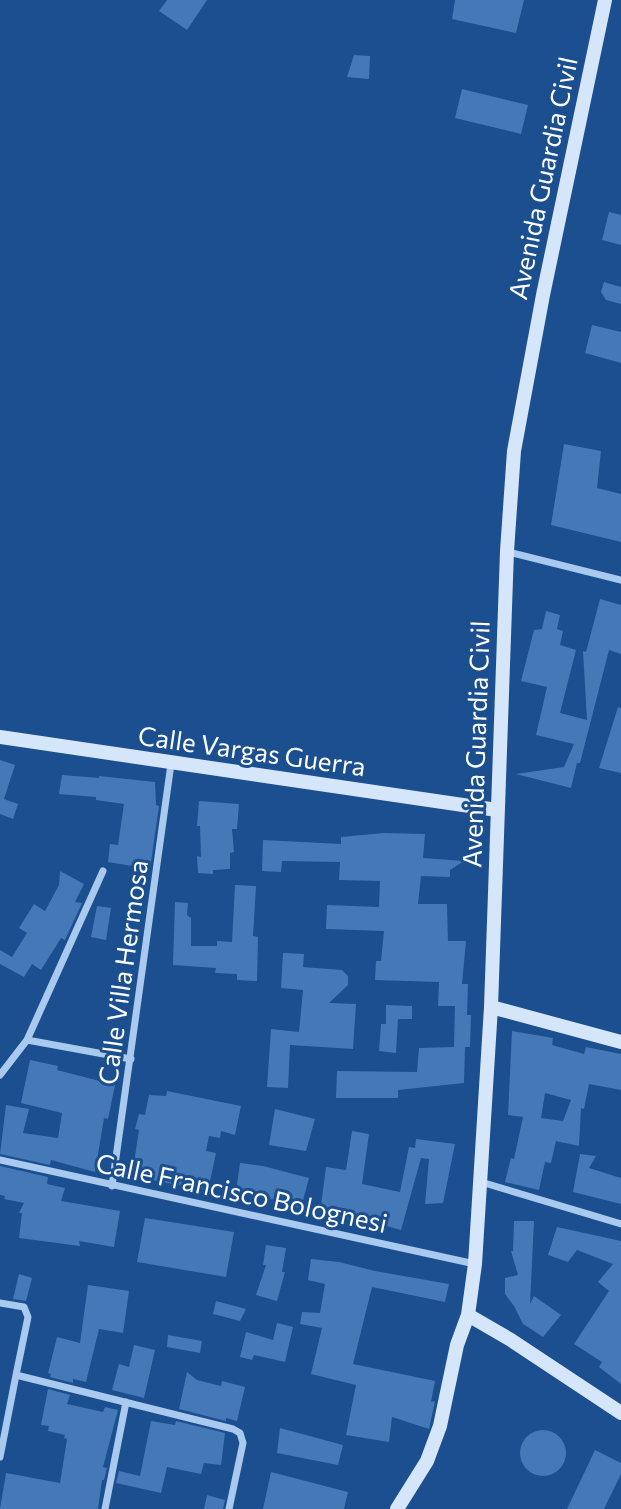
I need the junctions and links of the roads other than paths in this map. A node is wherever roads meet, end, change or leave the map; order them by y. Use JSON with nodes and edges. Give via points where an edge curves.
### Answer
{"nodes":[{"id":1,"x":605,"y":0,"type":"edge"},
{"id":2,"x":507,"y":551,"type":"junction"},
{"id":3,"x":621,"y":580,"type":"edge"},
{"id":4,"x":0,"y":737,"type":"edge"},
{"id":5,"x":171,"y":764,"type":"junction"},
{"id":6,"x":496,"y":810,"type":"junction"},
{"id":7,"x":103,"y":871,"type":"dead end"},
{"id":8,"x":491,"y":1007,"type":"junction"},
{"id":9,"x":27,"y":1040,"type":"junction"},
{"id":10,"x":621,"y":1042,"type":"edge"},
{"id":11,"x":131,"y":1059,"type":"junction"},
{"id":12,"x":0,"y":1075,"type":"edge"},
{"id":13,"x":0,"y":1160,"type":"edge"},
{"id":14,"x":480,"y":1182,"type":"junction"},
{"id":15,"x":113,"y":1186,"type":"junction"},
{"id":16,"x":621,"y":1224,"type":"edge"},
{"id":17,"x":475,"y":1264,"type":"junction"},
{"id":18,"x":0,"y":1303,"type":"edge"},
{"id":19,"x":468,"y":1315,"type":"junction"},
{"id":20,"x":16,"y":1375,"type":"junction"},
{"id":21,"x":126,"y":1402,"type":"junction"},
{"id":22,"x":621,"y":1413,"type":"edge"},
{"id":23,"x":0,"y":1457,"type":"edge"},
{"id":24,"x":105,"y":1509,"type":"edge"},
{"id":25,"x":229,"y":1509,"type":"edge"},
{"id":26,"x":397,"y":1509,"type":"edge"}],
"edges":[{"from":1,"to":2,"type":"main road","name":"Avenida Guardia Civil","via":[[514,451]]},
{"from":2,"to":3,"type":"street"},
{"from":2,"to":6,"type":"main road","name":"Avenida Guardia Civil"},
{"from":4,"to":5,"type":"main road","name":"Calle Vargas Guerra"},
{"from":5,"to":6,"type":"main road","name":"Calle Vargas Guerra"},
{"from":5,"to":11,"type":"street","name":"Calle Villa Hermosa"},
{"from":6,"to":8,"type":"main road","name":"Avenida Guardia Civil"},
{"from":7,"to":9,"type":"street"},
{"from":8,"to":10,"type":"main road"},
{"from":8,"to":14,"type":"main road","name":"Avenida Guardia Civil"},
{"from":9,"to":11,"type":"street"},
{"from":9,"to":12,"type":"street"},
{"from":11,"to":15,"type":"street","name":"Calle Villa Hermosa"},
{"from":13,"to":15,"type":"street","name":"Calle Francisco Bolognesi"},
{"from":14,"to":16,"type":"street"},
{"from":14,"to":17,"type":"main road","name":"Avenida Guardia Civil"},
{"from":15,"to":17,"type":"street","name":"Calle Francisco Bolognesi"},
{"from":17,"to":19,"type":"main road","name":"Avenida Guardia Civil"},
{"from":18,"to":20,"type":"street","via":[[24,1307],[28,1317]]},
{"from":19,"to":22,"type":"main road"},
{"from":19,"to":26,"type":"main road","name":"Avenida Guardia Civil","via":[[440,1426],[427,1461]]},
{"from":20,"to":21,"type":"street"},
{"from":20,"to":23,"type":"street"},
{"from":21,"to":24,"type":"street"},
{"from":21,"to":25,"type":"street","via":[[240,1433],[243,1443]]}]}
